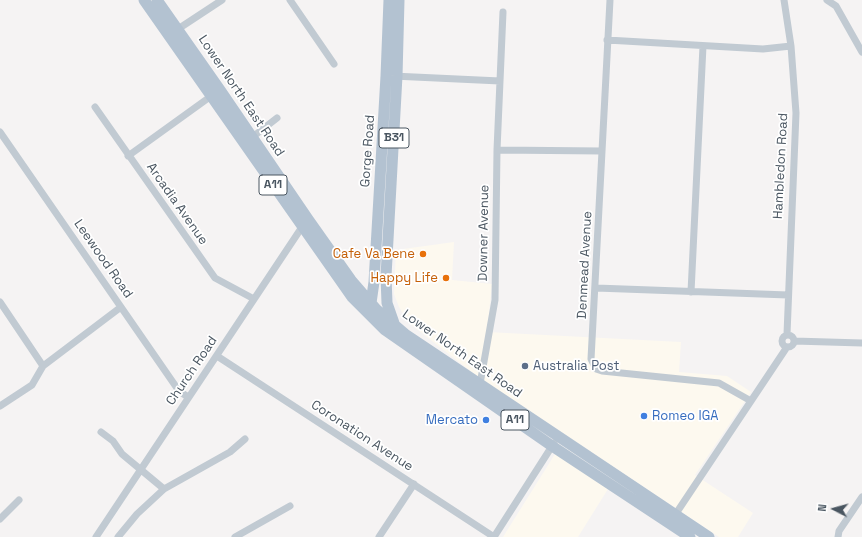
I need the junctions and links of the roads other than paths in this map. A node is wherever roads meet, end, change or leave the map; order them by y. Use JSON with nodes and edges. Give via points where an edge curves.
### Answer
{"nodes":[{"id":1,"x":144,"y":0,"type":"edge"},
{"id":2,"x":157,"y":0,"type":"edge"},
{"id":3,"x":222,"y":0,"type":"edge"},
{"id":4,"x":290,"y":0,"type":"edge"},
{"id":5,"x":389,"y":0,"type":"edge"},
{"id":6,"x":399,"y":0,"type":"edge"},
{"id":7,"x":610,"y":0,"type":"edge"},
{"id":8,"x":784,"y":0,"type":"edge"},
{"id":9,"x":827,"y":0,"type":"edge"},
{"id":10,"x":503,"y":12,"type":"dead end"},
{"id":11,"x":174,"y":32,"type":"junction"},
{"id":12,"x":607,"y":40,"type":"junction"},
{"id":13,"x":703,"y":46,"type":"junction"},
{"id":14,"x":791,"y":46,"type":"junction"},
{"id":15,"x":862,"y":52,"type":"edge"},
{"id":16,"x":334,"y":64,"type":"dead end"},
{"id":17,"x":392,"y":76,"type":"junction"},
{"id":18,"x":500,"y":81,"type":"junction"},
{"id":19,"x":216,"y":93,"type":"junction"},
{"id":20,"x":95,"y":107,"type":"dead end"},
{"id":21,"x":277,"y":118,"type":"dead end"},
{"id":22,"x":0,"y":132,"type":"edge"},
{"id":23,"x":252,"y":137,"type":"junction"},
{"id":24,"x":243,"y":144,"type":"junction"},
{"id":25,"x":497,"y":150,"type":"junction"},
{"id":26,"x":602,"y":151,"type":"junction"},
{"id":27,"x":128,"y":156,"type":"junction"},
{"id":28,"x":305,"y":222,"type":"junction"},
{"id":29,"x":386,"y":276,"type":"junction"},
{"id":30,"x":596,"y":288,"type":"junction"},
{"id":31,"x":691,"y":292,"type":"junction"},
{"id":32,"x":788,"y":295,"type":"junction"},
{"id":33,"x":254,"y":299,"type":"junction"},
{"id":34,"x":0,"y":302,"type":"edge"},
{"id":35,"x":121,"y":307,"type":"junction"},
{"id":36,"x":368,"y":307,"type":"junction"},
{"id":37,"x":395,"y":326,"type":"junction"},
{"id":38,"x":787,"y":334,"type":"junction"},
{"id":39,"x":794,"y":340,"type":"junction"},
{"id":40,"x":862,"y":344,"type":"edge"},
{"id":41,"x":787,"y":347,"type":"junction"},
{"id":42,"x":217,"y":356,"type":"junction"},
{"id":43,"x":44,"y":366,"type":"junction"},
{"id":44,"x":480,"y":384,"type":"junction"},
{"id":45,"x":188,"y":398,"type":"junction"},
{"id":46,"x":751,"y":401,"type":"junction"},
{"id":47,"x":0,"y":406,"type":"edge"},
{"id":48,"x":101,"y":432,"type":"dead end"},
{"id":49,"x":245,"y":439,"type":"dead end"},
{"id":50,"x":555,"y":442,"type":"junction"},
{"id":51,"x":141,"y":469,"type":"junction"},
{"id":52,"x":414,"y":484,"type":"junction"},
{"id":53,"x":164,"y":489,"type":"junction"},
{"id":54,"x":862,"y":497,"type":"edge"},
{"id":55,"x":19,"y":500,"type":"dead end"},
{"id":56,"x":290,"y":506,"type":"dead end"},
{"id":57,"x":0,"y":519,"type":"edge"},
{"id":58,"x":672,"y":519,"type":"junction"},
{"id":59,"x":96,"y":537,"type":"edge"},
{"id":60,"x":118,"y":537,"type":"edge"},
{"id":61,"x":235,"y":537,"type":"edge"},
{"id":62,"x":379,"y":537,"type":"edge"},
{"id":63,"x":494,"y":537,"type":"edge"},
{"id":64,"x":690,"y":537,"type":"edge"},
{"id":65,"x":709,"y":537,"type":"edge"},
{"id":66,"x":838,"y":537,"type":"edge"}],
"edges":[{"from":1,"to":11,"type":"main road","name":"Lower North East Road","number":"A11"},
{"from":2,"to":11,"type":"main road","name":"Lower North East Road","number":"A11"},
{"from":3,"to":11,"type":"street"},
{"from":4,"to":16,"type":"street"},
{"from":5,"to":17,"type":"main road","name":"Gorge Road","number":"B31"},
{"from":6,"to":17,"type":"main road","name":"Gorge Road","number":"B31"},
{"from":7,"to":12,"type":"street","name":"Denmead Avenue"},
{"from":8,"to":14,"type":"street","name":"Hambledon Road"},
{"from":9,"to":15,"type":"street","via":[[836,6]]},
{"from":10,"to":18,"type":"street","name":"Downer Avenue"},
{"from":11,"to":19,"type":"main road","name":"Lower North East Road","number":"A11"},
{"from":12,"to":13,"type":"street"},
{"from":12,"to":26,"type":"street","name":"Denmead Avenue"},
{"from":13,"to":14,"type":"street","via":[[763,49]]},
{"from":13,"to":31,"type":"street"},
{"from":14,"to":32,"type":"street","name":"Hambledon Road","via":[[796,113]]},
{"from":17,"to":18,"type":"street"},
{"from":17,"to":29,"type":"main road","name":"Gorge Road","number":"B31"},
{"from":17,"to":36,"type":"main road","name":"Gorge Road","number":"B31","via":[[374,282]]},
{"from":18,"to":25,"type":"street","name":"Downer Avenue"},
{"from":19,"to":23,"type":"main road","name":"Lower North East Road","number":"A11"},
{"from":19,"to":24,"type":"main road","name":"Lower North East Road","number":"A11"},
{"from":19,"to":27,"type":"street"},
{"from":20,"to":27,"type":"street","name":"Arcadia Avenue"},
{"from":21,"to":23,"type":"street"},
{"from":22,"to":35,"type":"street","name":"Leewood Road"},
{"from":23,"to":24,"type":"street"},
{"from":23,"to":28,"type":"main road","name":"Lower North East Road","number":"A11"},
{"from":24,"to":28,"type":"main road","name":"Lower North East Road","number":"A11"},
{"from":25,"to":26,"type":"street"},
{"from":25,"to":44,"type":"street","name":"Downer Avenue","via":[[495,300]]},
{"from":26,"to":30,"type":"street","name":"Denmead Avenue"},
{"from":27,"to":33,"type":"street","name":"Arcadia Avenue","via":[[215,278]]},
{"from":28,"to":33,"type":"street","name":"Church Road"},
{"from":28,"to":36,"type":"main road","name":"Lower North East Road","number":"A11","via":[[352,297]]},
{"from":29,"to":36,"type":"main road","name":"Gorge Road","number":"B31","via":[[377,297]]},
{"from":29,"to":37,"type":"main road","name":"Gorge Road","number":"B31","via":[[387,303]]},
{"from":30,"to":31,"type":"street"},
{"from":30,"to":46,"type":"street","name":"Denmead Avenue","via":[[591,360],[596,369],[719,383]]},
{"from":31,"to":32,"type":"street"},
{"from":32,"to":38,"type":"street","name":"Hambledon Road"},
{"from":33,"to":42,"type":"street","name":"Church Road"},
{"from":34,"to":43,"type":"street"},
{"from":35,"to":43,"type":"street"},
{"from":35,"to":45,"type":"street","name":"Leewood Road","via":[[179,391]]},
{"from":36,"to":37,"type":"main road","name":"Lower North East Road","number":"A11"},
{"from":36,"to":50,"type":"main road","name":"Lower North East Road","number":"A11","via":[[385,330],[402,343]]},
{"from":37,"to":44,"type":"main road","name":"Lower North East Road","number":"A11"},
{"from":38,"to":39,"type":"street"},
{"from":38,"to":41,"type":"street","via":[[782,341]]},
{"from":39,"to":40,"type":"street"},
{"from":39,"to":41,"type":"street","via":[[791,346]]},
{"from":41,"to":46,"type":"street"},
{"from":42,"to":45,"type":"street","name":"Church Road"},
{"from":42,"to":52,"type":"street","name":"Coronation Avenue"},
{"from":43,"to":47,"type":"street","via":[[32,385]]},
{"from":44,"to":50,"type":"main road","name":"Lower North East Road","number":"A11"},
{"from":45,"to":51,"type":"street","name":"Church Road"},
{"from":46,"to":58,"type":"street"},
{"from":48,"to":51,"type":"street"},
{"from":49,"to":53,"type":"street","via":[[230,452]]},
{"from":50,"to":58,"type":"main road","name":"Lower North East Road","number":"A11"},
{"from":50,"to":63,"type":"street"},
{"from":51,"to":53,"type":"street"},
{"from":51,"to":59,"type":"street","name":"Church Road"},
{"from":52,"to":62,"type":"street"},
{"from":52,"to":63,"type":"street","name":"Coronation Avenue"},
{"from":53,"to":60,"type":"street"},
{"from":54,"to":66,"type":"street","via":[[839,531]]},
{"from":55,"to":57,"type":"street"},
{"from":56,"to":61,"type":"street"},
{"from":58,"to":64,"type":"main road","name":"Lower North East Road","number":"A11"},
{"from":58,"to":65,"type":"main road","name":"Lower North East Road","number":"A11"}]}
